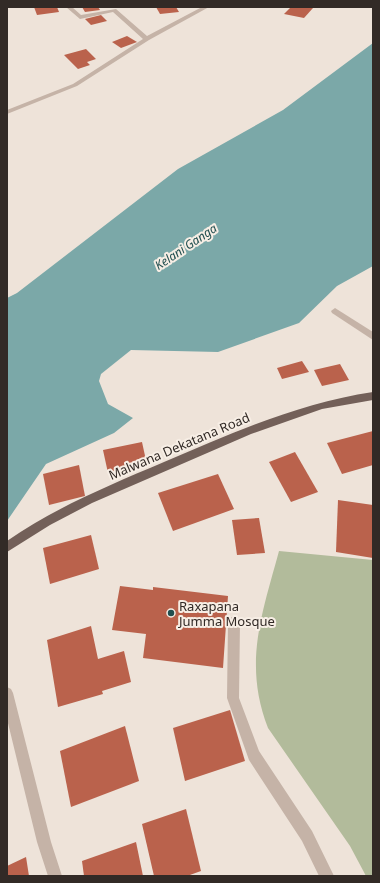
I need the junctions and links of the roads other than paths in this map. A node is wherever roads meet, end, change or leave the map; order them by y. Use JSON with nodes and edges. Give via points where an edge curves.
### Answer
{"nodes":[{"id":1,"x":69,"y":7,"type":"edge"},
{"id":2,"x":206,"y":7,"type":"edge"},
{"id":3,"x":147,"y":39,"type":"junction"},
{"id":4,"x":7,"y":112,"type":"edge"},
{"id":5,"x":335,"y":311,"type":"dead end"},
{"id":6,"x":373,"y":337,"type":"edge"},
{"id":7,"x":373,"y":396,"type":"edge"},
{"id":8,"x":7,"y":547,"type":"edge"},
{"id":9,"x":234,"y":622,"type":"dead end"},
{"id":10,"x":7,"y":693,"type":"edge"},
{"id":11,"x":55,"y":876,"type":"edge"},
{"id":12,"x":327,"y":876,"type":"edge"}],
"edges":[{"from":1,"to":3,"type":"street","via":[[80,17],[114,10]]},
{"from":2,"to":3,"type":"street"},
{"from":3,"to":4,"type":"street","via":[[75,85]]},
{"from":5,"to":6,"type":"street"},
{"from":7,"to":8,"type":"main road","name":"Malwana Dekatana Road","via":[[348,398],[319,405],[265,424],[66,510]]},
{"from":9,"to":12,"type":"street","via":[[233,698],[254,755],[308,836]]},
{"from":10,"to":11,"type":"street","via":[[44,842]]}]}
